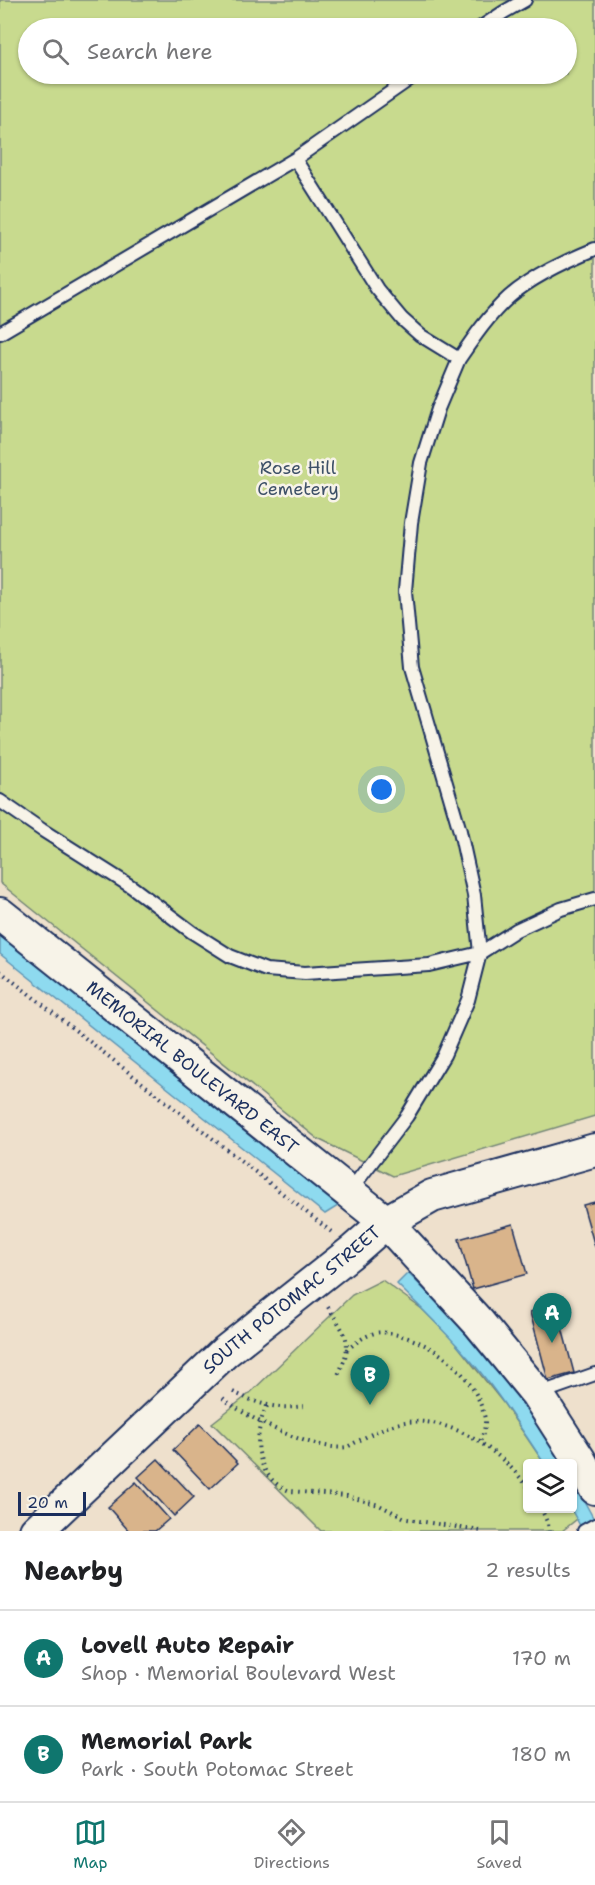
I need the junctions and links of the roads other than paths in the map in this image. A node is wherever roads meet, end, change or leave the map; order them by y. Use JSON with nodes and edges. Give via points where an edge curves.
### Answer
{"nodes":[{"id":1,"x":525,"y":0,"type":"edge"},
{"id":2,"x":495,"y":18,"type":"edge"},
{"id":3,"x":403,"y":84,"type":"edge"},
{"id":4,"x":295,"y":159,"type":"junction"},
{"id":5,"x":595,"y":249,"type":"edge"},
{"id":6,"x":0,"y":333,"type":"edge"},
{"id":7,"x":459,"y":358,"type":"junction"},
{"id":8,"x":0,"y":801,"type":"edge"},
{"id":9,"x":595,"y":899,"type":"edge"},
{"id":10,"x":0,"y":914,"type":"edge"},
{"id":11,"x":480,"y":953,"type":"junction"},
{"id":12,"x":595,"y":1150,"type":"edge"},
{"id":13,"x":349,"y":1192,"type":"junction"},
{"id":14,"x":386,"y":1222,"type":"junction"},
{"id":15,"x":595,"y":1374,"type":"edge"},
{"id":16,"x":537,"y":1394,"type":"junction"},
{"id":17,"x":595,"y":1488,"type":"edge"},
{"id":18,"x":595,"y":1525,"type":"edge"},
{"id":19,"x":36,"y":1531,"type":"edge"},
{"id":20,"x":584,"y":1531,"type":"edge"}],
"edges":[{"from":1,"to":2,"type":"lane"},
{"from":3,"to":4,"type":"lane"},
{"from":4,"to":6,"type":"lane"},
{"from":4,"to":7,"type":"lane","via":[[377,289],[420,335]]},
{"from":5,"to":7,"type":"lane","via":[[534,279],[509,297],[481,326]]},
{"from":7,"to":11,"type":"lane","via":[[421,463],[405,591],[412,667],[460,831],[474,895]]},
{"from":8,"to":11,"type":"lane","via":[[230,956],[266,970],[305,973],[429,965]]},
{"from":9,"to":11,"type":"lane","via":[[561,909],[516,930]]},
{"from":10,"to":13,"type":"main road","name":"MEMORIAL BOULEVARD EAST"},
{"from":11,"to":13,"type":"lane","via":[[468,1000],[444,1055],[407,1116]]},
{"from":12,"to":14,"type":"main road","name":"SOUTH POTOMAC STREET","via":[[432,1196]]},
{"from":13,"to":14,"type":"main road","name":"MEMORIAL BOULEVARD EAST"},
{"from":14,"to":16,"type":"main road","name":"MEMORIAL BOULEVARD EAST","via":[[479,1323]]},
{"from":14,"to":19,"type":"main road","name":"SOUTH POTOMAC STREET","via":[[225,1352]]},
{"from":15,"to":16,"type":"lane"},
{"from":16,"to":17,"type":"main road","name":"MEMORIAL BOULEVARD EAST"},
{"from":18,"to":20,"type":"lane"}]}
